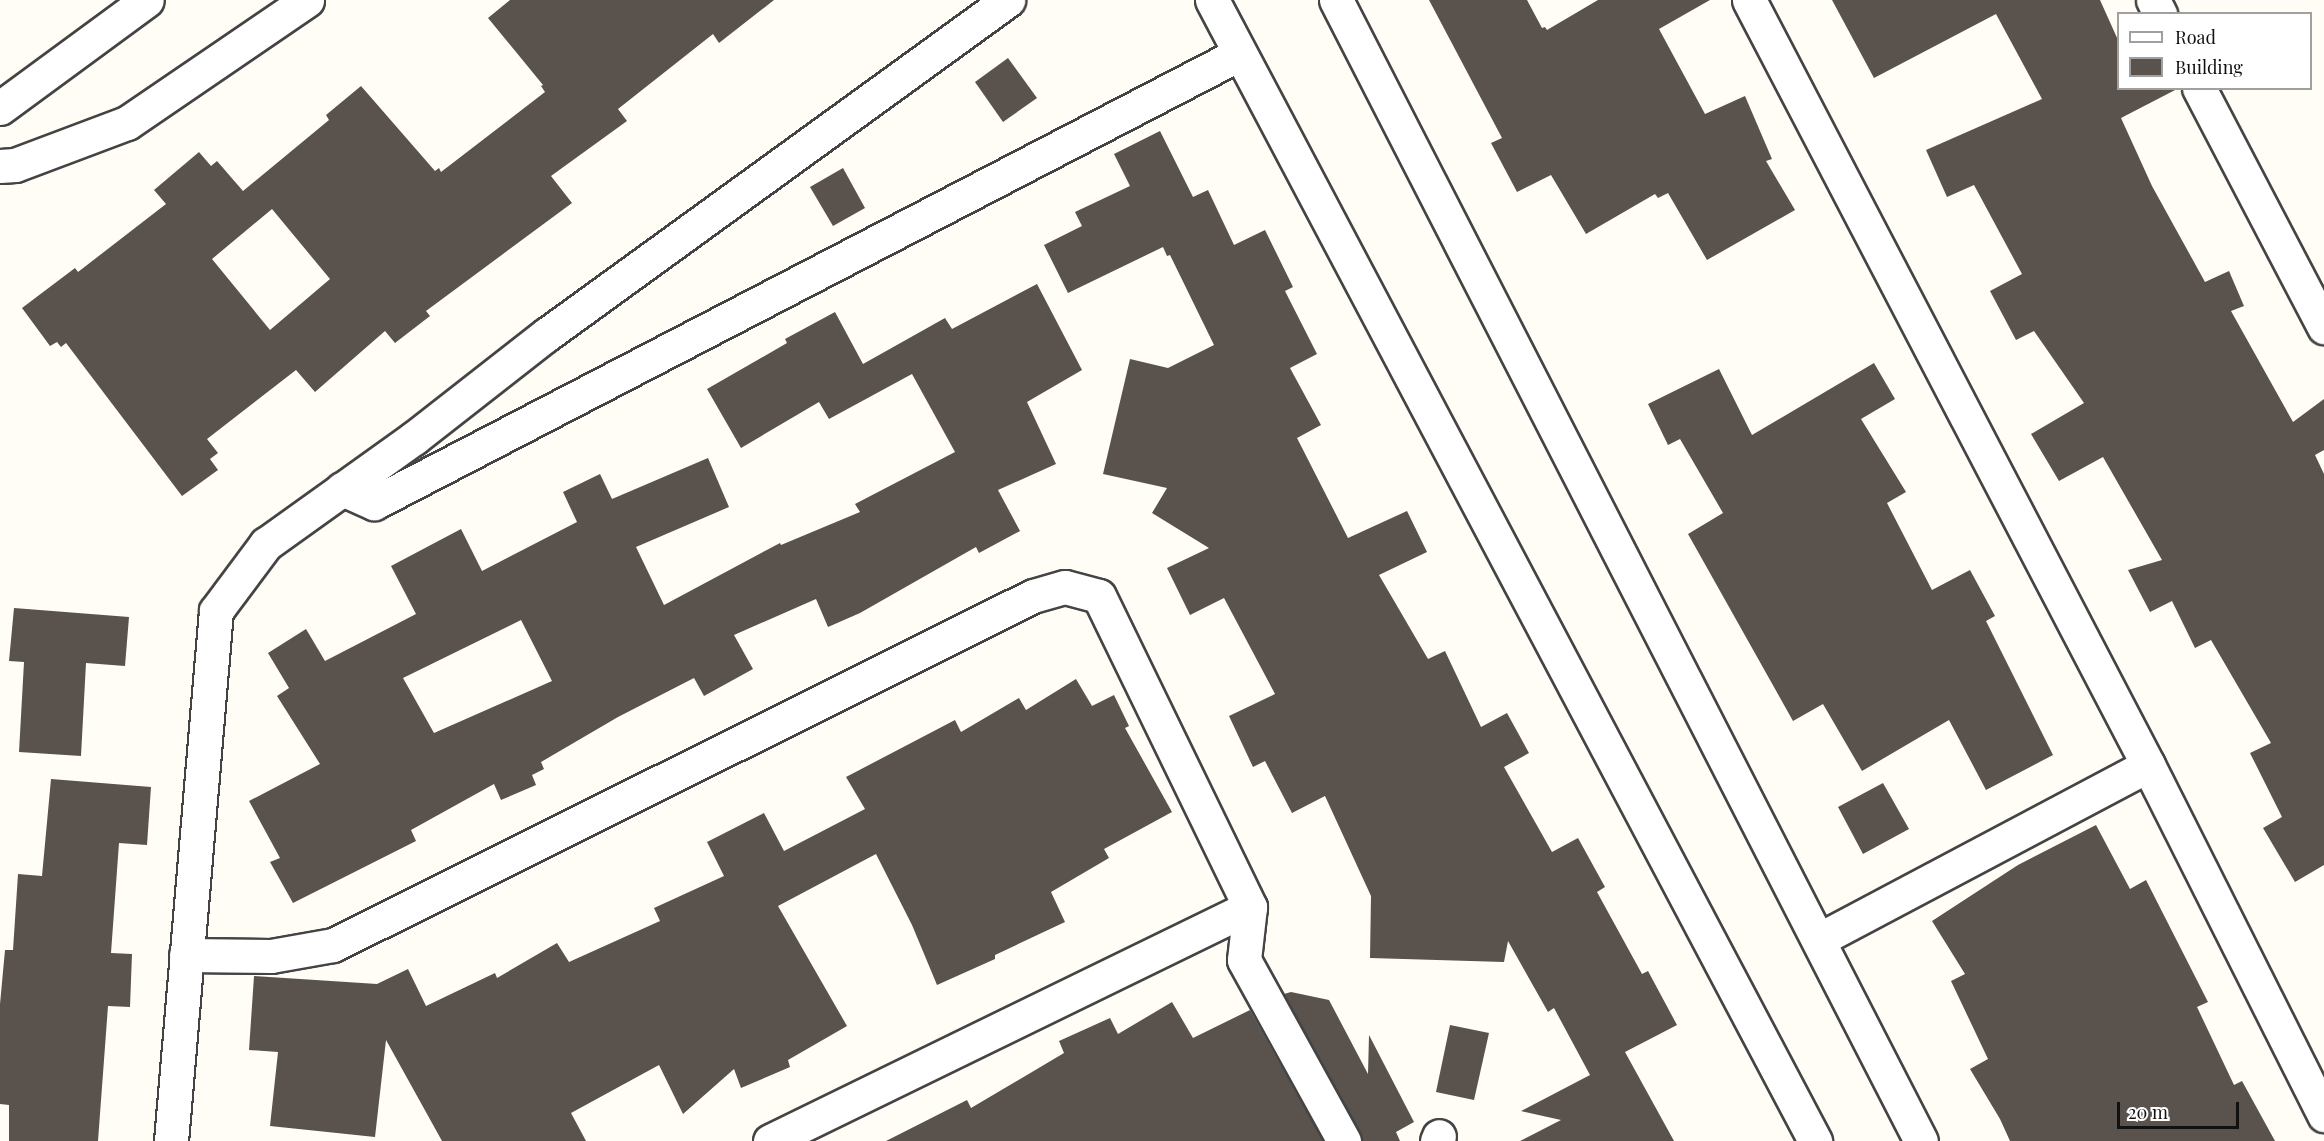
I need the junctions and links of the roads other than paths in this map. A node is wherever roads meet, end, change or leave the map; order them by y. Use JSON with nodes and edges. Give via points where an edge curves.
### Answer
{"nodes":[{"id":1,"x":147,"y":0,"type":"edge"},
{"id":2,"x":307,"y":0,"type":"edge"},
{"id":3,"x":1008,"y":0,"type":"edge"},
{"id":4,"x":1212,"y":0,"type":"edge"},
{"id":5,"x":1336,"y":0,"type":"edge"},
{"id":6,"x":1749,"y":0,"type":"edge"},
{"id":7,"x":1239,"y":54,"type":"junction"},
{"id":8,"x":2200,"y":90,"type":"edge"},
{"id":9,"x":0,"y":108,"type":"edge"},
{"id":10,"x":0,"y":165,"type":"edge"},
{"id":11,"x":2324,"y":327,"type":"edge"},
{"id":12,"x":342,"y":489,"type":"junction"},
{"id":13,"x":2148,"y":765,"type":"junction"},
{"id":14,"x":1250,"y":907,"type":"junction"},
{"id":15,"x":1820,"y":939,"type":"junction"},
{"id":16,"x":186,"y":955,"type":"junction"},
{"id":17,"x":2324,"y":1115,"type":"edge"},
{"id":18,"x":171,"y":1141,"type":"edge"},
{"id":19,"x":770,"y":1141,"type":"edge"},
{"id":20,"x":1344,"y":1141,"type":"edge"},
{"id":21,"x":1815,"y":1141,"type":"edge"},
{"id":22,"x":1921,"y":1141,"type":"edge"}],
"edges":[{"from":1,"to":9,"type":"street"},
{"from":2,"to":10,"type":"street","via":[[127,123],[15,165]]},
{"from":3,"to":12,"type":"street","via":[[546,335]]},
{"from":4,"to":7,"type":"street"},
{"from":5,"to":15,"type":"street"},
{"from":6,"to":13,"type":"street"},
{"from":7,"to":12,"type":"street","via":[[374,502]]},
{"from":7,"to":21,"type":"street"},
{"from":8,"to":11,"type":"street"},
{"from":12,"to":16,"type":"street","via":[[266,544],[216,611]]},
{"from":13,"to":15,"type":"street"},
{"from":13,"to":17,"type":"street"},
{"from":14,"to":16,"type":"street","via":[[1099,596],[1065,587],[1033,596],[333,945],[271,956]]},
{"from":14,"to":19,"type":"street"},
{"from":14,"to":20,"type":"street","via":[[1244,960]]},
{"from":15,"to":22,"type":"street"},
{"from":16,"to":18,"type":"street"}]}
